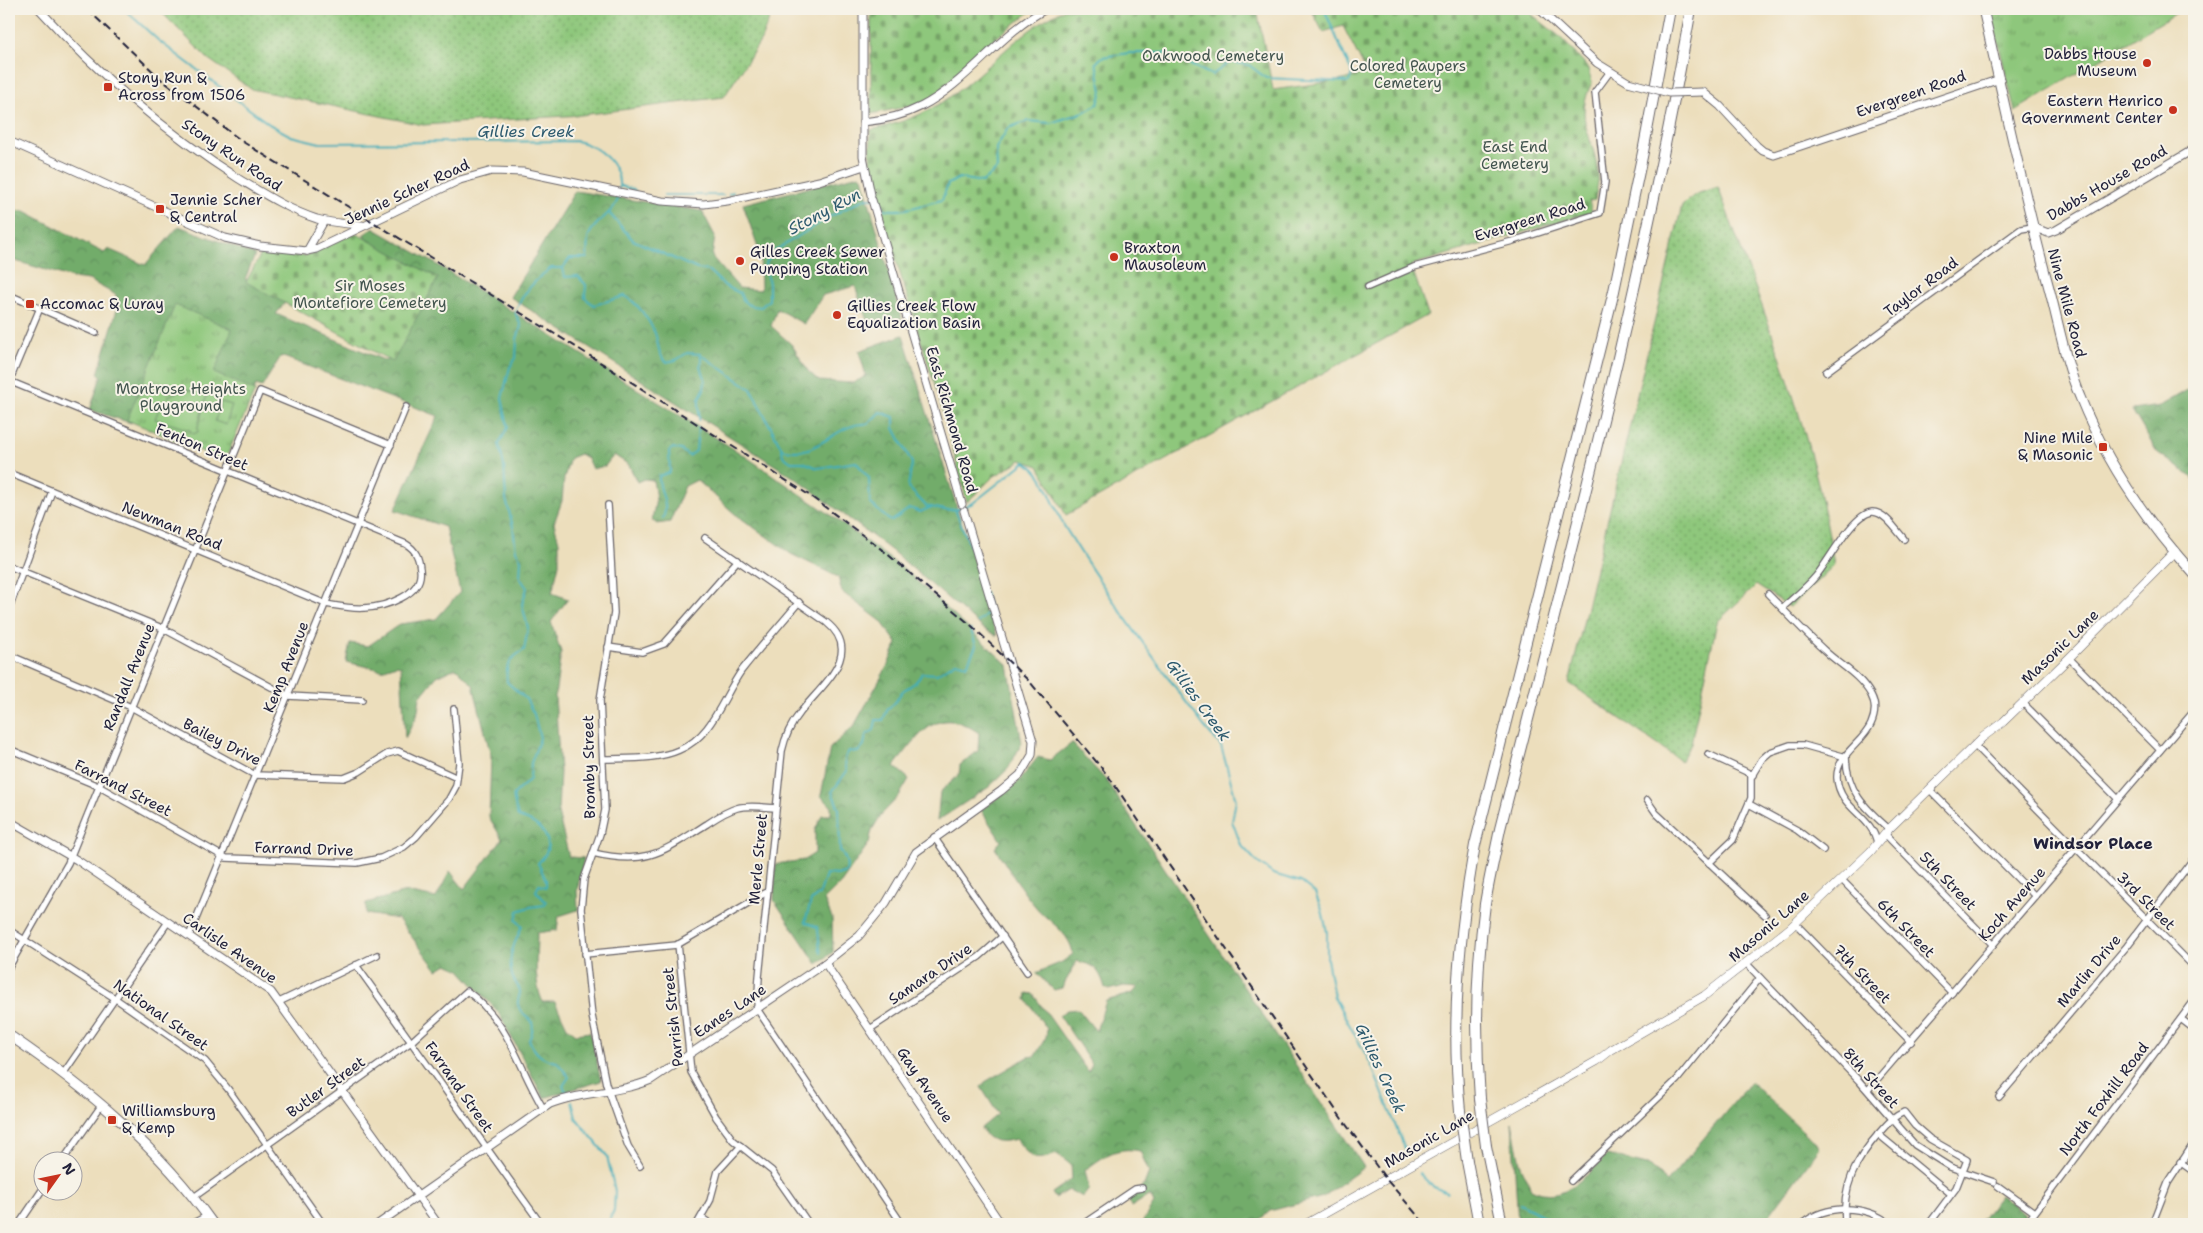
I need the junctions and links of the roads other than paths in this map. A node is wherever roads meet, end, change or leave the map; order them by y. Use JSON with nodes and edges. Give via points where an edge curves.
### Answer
{"nodes":[{"id":1,"x":39,"y":9,"type":"edge"},
{"id":2,"x":863,"y":9,"type":"edge"},
{"id":3,"x":1046,"y":9,"type":"edge"},
{"id":4,"x":1539,"y":9,"type":"edge"},
{"id":5,"x":1670,"y":9,"type":"edge"},
{"id":6,"x":1690,"y":9,"type":"edge"},
{"id":7,"x":1983,"y":9,"type":"edge"},
{"id":8,"x":1610,"y":73,"type":"junction"},
{"id":9,"x":2000,"y":79,"type":"junction"},
{"id":10,"x":863,"y":122,"type":"junction"},
{"id":11,"x":9,"y":141,"type":"edge"},
{"id":12,"x":2194,"y":149,"type":"edge"},
{"id":13,"x":864,"y":166,"type":"junction"},
{"id":14,"x":324,"y":221,"type":"junction"},
{"id":15,"x":364,"y":225,"type":"junction"},
{"id":16,"x":2033,"y":227,"type":"junction"},
{"id":17,"x":307,"y":251,"type":"junction"},
{"id":18,"x":1368,"y":287,"type":"dead end"},
{"id":19,"x":9,"y":295,"type":"edge"},
{"id":20,"x":40,"y":308,"type":"junction"},
{"id":21,"x":96,"y":333,"type":"dead end"},
{"id":22,"x":1826,"y":372,"type":"dead end"},
{"id":23,"x":9,"y":382,"type":"edge"},
{"id":24,"x":406,"y":407,"type":"dead end"},
{"id":25,"x":391,"y":445,"type":"junction"},
{"id":26,"x":227,"y":470,"type":"junction"},
{"id":27,"x":9,"y":473,"type":"edge"},
{"id":28,"x":52,"y":491,"type":"junction"},
{"id":29,"x":608,"y":505,"type":"dead end"},
{"id":30,"x":358,"y":524,"type":"junction"},
{"id":31,"x":706,"y":538,"type":"dead end"},
{"id":32,"x":1904,"y":540,"type":"dead end"},
{"id":33,"x":195,"y":549,"type":"junction"},
{"id":34,"x":2174,"y":551,"type":"junction"},
{"id":35,"x":738,"y":560,"type":"junction"},
{"id":36,"x":9,"y":566,"type":"edge"},
{"id":37,"x":23,"y":572,"type":"junction"},
{"id":38,"x":2194,"y":574,"type":"edge"},
{"id":39,"x":416,"y":588,"type":"joint"},
{"id":40,"x":1768,"y":594,"type":"dead end"},
{"id":41,"x":799,"y":602,"type":"junction"},
{"id":42,"x":326,"y":604,"type":"junction"},
{"id":43,"x":1782,"y":608,"type":"junction"},
{"id":44,"x":9,"y":609,"type":"edge"},
{"id":45,"x":162,"y":628,"type":"junction"},
{"id":46,"x":608,"y":647,"type":"junction"},
{"id":47,"x":9,"y":656,"type":"edge"},
{"id":48,"x":2069,"y":658,"type":"junction"},
{"id":49,"x":288,"y":696,"type":"junction"},
{"id":50,"x":362,"y":700,"type":"dead end"},
{"id":51,"x":2023,"y":703,"type":"junction"},
{"id":52,"x":131,"y":707,"type":"junction"},
{"id":53,"x":454,"y":709,"type":"dead end"},
{"id":54,"x":2194,"y":710,"type":"edge"},
{"id":55,"x":1033,"y":741,"type":"joint"},
{"id":56,"x":1974,"y":745,"type":"junction"},
{"id":57,"x":9,"y":749,"type":"edge"},
{"id":58,"x":2160,"y":750,"type":"junction"},
{"id":59,"x":1708,"y":754,"type":"dead end"},
{"id":60,"x":1846,"y":757,"type":"junction"},
{"id":61,"x":603,"y":759,"type":"junction"},
{"id":62,"x":255,"y":775,"type":"junction"},
{"id":63,"x":1753,"y":775,"type":"junction"},
{"id":64,"x":458,"y":778,"type":"junction"},
{"id":65,"x":98,"y":786,"type":"junction"},
{"id":66,"x":1930,"y":790,"type":"junction"},
{"id":67,"x":2118,"y":799,"type":"junction"},
{"id":68,"x":1647,"y":800,"type":"dead end"},
{"id":69,"x":1749,"y":804,"type":"junction"},
{"id":70,"x":775,"y":808,"type":"junction"},
{"id":71,"x":9,"y":821,"type":"edge"},
{"id":72,"x":1887,"y":832,"type":"junction"},
{"id":73,"x":934,"y":837,"type":"junction"},
{"id":74,"x":1877,"y":843,"type":"junction"},
{"id":75,"x":2076,"y":848,"type":"junction"},
{"id":76,"x":1823,"y":850,"type":"dead end"},
{"id":77,"x":593,"y":853,"type":"junction"},
{"id":78,"x":70,"y":856,"type":"junction"},
{"id":79,"x":222,"y":856,"type":"junction"},
{"id":80,"x":2194,"y":858,"type":"edge"},
{"id":81,"x":1708,"y":863,"type":"junction"},
{"id":82,"x":1842,"y":880,"type":"junction"},
{"id":83,"x":767,"y":892,"type":"junction"},
{"id":84,"x":2034,"y":896,"type":"junction"},
{"id":85,"x":1764,"y":915,"type":"dead end"},
{"id":86,"x":2147,"y":920,"type":"junction"},
{"id":87,"x":168,"y":922,"type":"junction"},
{"id":88,"x":1795,"y":923,"type":"junction"},
{"id":89,"x":9,"y":930,"type":"edge"},
{"id":90,"x":189,"y":936,"type":"junction"},
{"id":91,"x":1003,"y":936,"type":"junction"},
{"id":92,"x":25,"y":939,"type":"junction"},
{"id":93,"x":678,"y":944,"type":"junction"},
{"id":94,"x":1993,"y":945,"type":"junction"},
{"id":95,"x":585,"y":954,"type":"junction"},
{"id":96,"x":377,"y":955,"type":"dead end"},
{"id":97,"x":825,"y":963,"type":"junction"},
{"id":98,"x":1747,"y":964,"type":"junction"},
{"id":99,"x":356,"y":965,"type":"junction"},
{"id":100,"x":9,"y":967,"type":"edge"},
{"id":101,"x":2194,"y":967,"type":"edge"},
{"id":102,"x":1027,"y":972,"type":"dead end"},
{"id":103,"x":1760,"y":978,"type":"junction"},
{"id":104,"x":1952,"y":993,"type":"junction"},
{"id":105,"x":116,"y":999,"type":"junction"},
{"id":106,"x":280,"y":1002,"type":"junction"},
{"id":107,"x":2194,"y":1002,"type":"edge"},
{"id":108,"x":757,"y":1009,"type":"junction"},
{"id":109,"x":2181,"y":1019,"type":"junction"},
{"id":110,"x":870,"y":1029,"type":"junction"},
{"id":111,"x":2194,"y":1029,"type":"edge"},
{"id":112,"x":9,"y":1035,"type":"edge"},
{"id":113,"x":411,"y":1042,"type":"junction"},
{"id":114,"x":1911,"y":1042,"type":"junction"},
{"id":115,"x":688,"y":1056,"type":"junction"},
{"id":116,"x":63,"y":1074,"type":"junction"},
{"id":117,"x":342,"y":1090,"type":"junction"},
{"id":118,"x":1868,"y":1090,"type":"junction"},
{"id":119,"x":607,"y":1091,"type":"junction"},
{"id":120,"x":1999,"y":1097,"type":"dead end"},
{"id":121,"x":101,"y":1106,"type":"junction"},
{"id":122,"x":543,"y":1108,"type":"junction"},
{"id":123,"x":1892,"y":1119,"type":"junction"},
{"id":124,"x":1878,"y":1134,"type":"junction"},
{"id":125,"x":2194,"y":1143,"type":"edge"},
{"id":126,"x":267,"y":1144,"type":"junction"},
{"id":127,"x":741,"y":1146,"type":"junction"},
{"id":128,"x":487,"y":1148,"type":"junction"},
{"id":129,"x":70,"y":1150,"type":"edge"},
{"id":130,"x":2180,"y":1162,"type":"junction"},
{"id":131,"x":640,"y":1166,"type":"dead end"},
{"id":132,"x":1964,"y":1169,"type":"junction"},
{"id":133,"x":2194,"y":1172,"type":"edge"},
{"id":134,"x":1571,"y":1181,"type":"dead end"},
{"id":135,"x":1142,"y":1188,"type":"dead end"},
{"id":136,"x":1951,"y":1194,"type":"junction"},
{"id":137,"x":418,"y":1196,"type":"junction"},
{"id":138,"x":194,"y":1197,"type":"junction"},
{"id":139,"x":35,"y":1200,"type":"edge"},
{"id":140,"x":1844,"y":1209,"type":"junction"},
{"id":141,"x":2034,"y":1212,"type":"junction"},
{"id":142,"x":207,"y":1216,"type":"junction"},
{"id":143,"x":702,"y":1218,"type":"junction"},
{"id":144,"x":18,"y":1224,"type":"edge"},
{"id":145,"x":191,"y":1224,"type":"edge"},
{"id":146,"x":213,"y":1224,"type":"edge"},
{"id":147,"x":324,"y":1224,"type":"edge"},
{"id":148,"x":378,"y":1224,"type":"edge"},
{"id":149,"x":438,"y":1224,"type":"edge"},
{"id":150,"x":540,"y":1224,"type":"edge"},
{"id":151,"x":697,"y":1224,"type":"edge"},
{"id":152,"x":711,"y":1224,"type":"edge"},
{"id":153,"x":809,"y":1224,"type":"edge"},
{"id":154,"x":902,"y":1224,"type":"edge"},
{"id":155,"x":1001,"y":1224,"type":"edge"},
{"id":156,"x":1083,"y":1224,"type":"edge"},
{"id":157,"x":1306,"y":1224,"type":"edge"},
{"id":158,"x":1479,"y":1224,"type":"edge"},
{"id":159,"x":1502,"y":1224,"type":"edge"},
{"id":160,"x":1802,"y":1224,"type":"edge"},
{"id":161,"x":1845,"y":1224,"type":"edge"},
{"id":162,"x":1890,"y":1224,"type":"edge"},
{"id":163,"x":1929,"y":1224,"type":"edge"},
{"id":164,"x":2026,"y":1224,"type":"edge"},
{"id":165,"x":2152,"y":1224,"type":"edge"}],
"edges":[{"from":1,"to":14,"type":"street","name":"Stony Run Road","via":[[119,88],[198,151],[274,200]]},
{"from":2,"to":10,"type":"street","name":"East Richmond Road"},
{"from":3,"to":10,"type":"street","via":[[929,102],[903,115]]},
{"from":4,"to":8,"type":"street"},
{"from":5,"to":158,"type":"highway","bridge":true,"via":[[1612,300],[1475,844],[1461,930],[1455,1035],[1460,1111]]},
{"from":6,"to":159,"type":"highway","bridge":true,"via":[[1634,295],[1500,828],[1485,903],[1476,1041],[1486,1146]]},
{"from":7,"to":9,"type":"main road","name":"Nine Mile Road"},
{"from":8,"to":9,"type":"street","name":"Evergreen Road","bridge":true,"via":[[1628,82],[1670,93],[1703,92],[1763,151],[1774,155]]},
{"from":8,"to":18,"type":"street","name":"Evergreen Road","via":[[1595,92],[1605,182],[1600,213],[1513,241],[1414,267]]},
{"from":9,"to":16,"type":"main road","name":"Nine Mile Road"},
{"from":10,"to":13,"type":"street","name":"East Richmond Road"},
{"from":11,"to":17,"type":"street","name":"Jennie Scher Road","via":[[225,238]]},
{"from":12,"to":16,"type":"street","name":"Dabbs House Road","via":[[2056,230],[2048,233]]},
{"from":13,"to":15,"type":"street","name":"Jennie Scher Road","via":[[819,180],[716,203],[677,203],[523,172],[492,171],[460,180]]},
{"from":13,"to":55,"type":"street","name":"East Richmond Road"},
{"from":14,"to":15,"type":"street","name":"Stony Run Road"},
{"from":14,"to":17,"type":"street"},
{"from":15,"to":17,"type":"street","name":"Jennie Scher Road"},
{"from":16,"to":22,"type":"street","name":"Taylor Road","via":[[2021,229]]},
{"from":16,"to":34,"type":"main road","name":"Nine Mile Road","via":[[2066,356],[2080,397],[2112,463]]},
{"from":19,"to":20,"type":"street"},
{"from":20,"to":21,"type":"street"},
{"from":20,"to":23,"type":"street"},
{"from":23,"to":26,"type":"street","name":"Fenton Street"},
{"from":24,"to":25,"type":"street","name":"Kemp Avenue"},
{"from":25,"to":26,"type":"street","name":"Randall Avenue","via":[[260,391]]},
{"from":25,"to":30,"type":"street","name":"Kemp Avenue"},
{"from":26,"to":30,"type":"street","name":"Fenton Street"},
{"from":26,"to":33,"type":"street","name":"Randall Avenue"},
{"from":27,"to":28,"type":"street","name":"Newman Road"},
{"from":28,"to":33,"type":"street","name":"Newman Road"},
{"from":28,"to":37,"type":"street"},
{"from":29,"to":46,"type":"street","name":"Bromby Street","via":[[614,605]]},
{"from":30,"to":39,"type":"street","name":"Fenton Street","via":[[411,547],[417,555],[421,572]]},
{"from":30,"to":42,"type":"street","name":"Kemp Avenue"},
{"from":31,"to":35,"type":"street","name":"Merle Street"},
{"from":32,"to":43,"type":"street","via":[[1880,514],[1867,514],[1851,529],[1816,576]]},
{"from":33,"to":42,"type":"street","name":"Newman Road"},
{"from":33,"to":45,"type":"street","name":"Randall Avenue"},
{"from":34,"to":38,"type":"main road","name":"Nine Mile Road"},
{"from":34,"to":48,"type":"main road","name":"Masonic Lane"},
{"from":35,"to":41,"type":"street","name":"Merle Street"},
{"from":35,"to":46,"type":"street","via":[[664,644],[642,652]]},
{"from":36,"to":37,"type":"street"},
{"from":37,"to":44,"type":"street"},
{"from":37,"to":45,"type":"street"},
{"from":39,"to":42,"type":"street","name":"Newman Road","via":[[394,600],[366,608]]},
{"from":40,"to":43,"type":"street"},
{"from":41,"to":61,"type":"street","via":[[754,654],[707,728],[694,742],[678,751],[661,755]]},
{"from":41,"to":70,"type":"street","name":"Merle Street","via":[[833,628],[840,641],[841,654],[834,673],[801,711],[787,734],[780,758]]},
{"from":42,"to":49,"type":"street","name":"Kemp Avenue"},
{"from":43,"to":60,"type":"street","via":[[1823,650],[1857,677],[1872,698],[1871,725]]},
{"from":45,"to":49,"type":"street"},
{"from":45,"to":52,"type":"street","name":"Randall Avenue"},
{"from":46,"to":61,"type":"street","name":"Bromby Street","via":[[600,700]]},
{"from":47,"to":52,"type":"street","name":"Bailey Drive"},
{"from":48,"to":51,"type":"main road","name":"Masonic Lane"},
{"from":48,"to":58,"type":"street"},
{"from":49,"to":50,"type":"street"},
{"from":49,"to":62,"type":"street","name":"Kemp Avenue"},
{"from":51,"to":56,"type":"main road","name":"Masonic Lane"},
{"from":51,"to":67,"type":"street"},
{"from":52,"to":62,"type":"street","name":"Bailey Drive"},
{"from":52,"to":65,"type":"street","name":"Randall Avenue"},
{"from":53,"to":64,"type":"street","name":"Farrand Drive"},
{"from":54,"to":58,"type":"street","name":"Koch Avenue"},
{"from":55,"to":73,"type":"street","name":"Eanes Lane","via":[[1032,755],[1020,775]]},
{"from":56,"to":66,"type":"main road","name":"Masonic Lane"},
{"from":56,"to":75,"type":"street","name":"3rd Street"},
{"from":57,"to":65,"type":"street","name":"Farrand Street"},
{"from":58,"to":67,"type":"street","name":"Koch Avenue"},
{"from":59,"to":63,"type":"street"},
{"from":60,"to":63,"type":"street","via":[[1811,746],[1790,745],[1765,756]]},
{"from":60,"to":72,"type":"street","name":"5th Street","via":[[1846,771],[1852,788]]},
{"from":60,"to":74,"type":"street","via":[[1838,768],[1840,793],[1872,828]]},
{"from":61,"to":77,"type":"street","name":"Bromby Street","via":[[605,816]]},
{"from":62,"to":64,"type":"street","name":"Bailey Drive","via":[[344,778],[398,751]]},
{"from":62,"to":79,"type":"street","name":"Kemp Avenue"},
{"from":63,"to":69,"type":"street"},
{"from":64,"to":79,"type":"street","name":"Farrand Drive","via":[[449,799],[416,837],[404,847],[375,860],[345,864]]},
{"from":65,"to":78,"type":"street","name":"Randall Avenue"},
{"from":65,"to":79,"type":"street","name":"Farrand Street"},
{"from":66,"to":72,"type":"main road","name":"Masonic Lane"},
{"from":66,"to":84,"type":"street"},
{"from":67,"to":75,"type":"street","name":"Koch Avenue"},
{"from":68,"to":81,"type":"street","via":[[1656,813]]},
{"from":69,"to":76,"type":"street","via":[[1797,830]]},
{"from":69,"to":81,"type":"street","via":[[1733,840]]},
{"from":70,"to":77,"type":"street","via":[[745,806],[731,810],[664,851],[645,857],[623,859]]},
{"from":70,"to":83,"type":"street","name":"Merle Street"},
{"from":71,"to":78,"type":"street","name":"Carlisle Avenue"},
{"from":72,"to":74,"type":"main road","name":"Masonic Lane"},
{"from":72,"to":94,"type":"street","name":"5th Street"},
{"from":73,"to":91,"type":"street"},
{"from":73,"to":97,"type":"street","name":"Eanes Lane","via":[[913,854],[871,923]]},
{"from":74,"to":82,"type":"main road","name":"Masonic Lane"},
{"from":75,"to":84,"type":"street","name":"Koch Avenue"},
{"from":75,"to":86,"type":"street","name":"3rd Street"},
{"from":77,"to":95,"type":"street","name":"Bromby Street","via":[[583,886],[581,909]]},
{"from":78,"to":87,"type":"street","name":"Carlisle Avenue"},
{"from":78,"to":92,"type":"street","name":"Randall Avenue"},
{"from":79,"to":90,"type":"street","name":"Kemp Avenue"},
{"from":80,"to":86,"type":"street","name":"Marlin Drive"},
{"from":81,"to":85,"type":"street"},
{"from":82,"to":88,"type":"main road","name":"Masonic Lane"},
{"from":82,"to":104,"type":"street","name":"6th Street"},
{"from":83,"to":93,"type":"street"},
{"from":83,"to":108,"type":"street","name":"Merle Street"},
{"from":84,"to":94,"type":"street","name":"Koch Avenue"},
{"from":86,"to":101,"type":"street","name":"3rd Street"},
{"from":86,"to":120,"type":"street","name":"Marlin Drive"},
{"from":87,"to":90,"type":"street","name":"Carlisle Avenue"},
{"from":87,"to":105,"type":"street"},
{"from":88,"to":98,"type":"main road","name":"Masonic Lane"},
{"from":88,"to":114,"type":"street","name":"7th Street"},
{"from":89,"to":92,"type":"street","name":"National Street"},
{"from":90,"to":106,"type":"street","name":"Carlisle Avenue","via":[[263,986]]},
{"from":91,"to":102,"type":"street"},
{"from":91,"to":110,"type":"street","name":"Samara Drive","via":[[979,957]]},
{"from":92,"to":100,"type":"street","name":"Randall Avenue"},
{"from":92,"to":105,"type":"street","name":"National Street"},
{"from":93,"to":95,"type":"street"},
{"from":93,"to":115,"type":"street","name":"Parrish Street"},
{"from":94,"to":104,"type":"street","name":"Koch Avenue"},
{"from":95,"to":119,"type":"street","name":"Bromby Street","via":[[594,1032]]},
{"from":96,"to":99,"type":"street"},
{"from":97,"to":108,"type":"street","name":"Eanes Lane"},
{"from":97,"to":110,"type":"street","name":"Gay Avenue"},
{"from":98,"to":103,"type":"street","name":"8th Street"},
{"from":98,"to":157,"type":"main road","name":"Masonic Lane","via":[[1704,996],[1597,1061]]},
{"from":99,"to":106,"type":"street"},
{"from":99,"to":113,"type":"street","name":"Farrand Street"},
{"from":103,"to":118,"type":"street","name":"8th Street"},
{"from":103,"to":134,"type":"street","via":[[1677,1080]]},
{"from":104,"to":114,"type":"street","name":"Koch Avenue"},
{"from":105,"to":116,"type":"street"},
{"from":105,"to":126,"type":"street","name":"National Street","via":[[205,1061]]},
{"from":106,"to":117,"type":"street","name":"Carlisle Avenue"},
{"from":107,"to":109,"type":"street","name":"North Foxhill Road"},
{"from":108,"to":115,"type":"street","name":"Eanes Lane"},
{"from":108,"to":154,"type":"street"},
{"from":109,"to":111,"type":"street"},
{"from":109,"to":141,"type":"street","name":"North Foxhill Road"},
{"from":110,"to":155,"type":"street","name":"Gay Avenue"},
{"from":112,"to":116,"type":"main road"},
{"from":113,"to":117,"type":"street","name":"Butler Street"},
{"from":113,"to":122,"type":"street","name":"Butler Street","via":[[467,991],[488,1008],[501,1025]]},
{"from":113,"to":128,"type":"street","name":"Farrand Street"},
{"from":114,"to":118,"type":"street","name":"Koch Avenue"},
{"from":115,"to":119,"type":"street","name":"Eanes Lane","via":[[644,1083]]},
{"from":115,"to":127,"type":"street","name":"Parrish Street","via":[[690,1072],[716,1117]]},
{"from":116,"to":121,"type":"main road"},
{"from":117,"to":126,"type":"street","name":"Butler Street"},
{"from":117,"to":137,"type":"street","name":"Carlisle Avenue"},
{"from":118,"to":123,"type":"street","name":"8th Street"},
{"from":119,"to":122,"type":"street","name":"Eanes Lane","via":[[573,1096]]},
{"from":119,"to":131,"type":"street","name":"Bromby Street","via":[[628,1146]]},
{"from":121,"to":129,"type":"street"},
{"from":121,"to":138,"type":"main road","via":[[170,1168]]},
{"from":122,"to":128,"type":"street","name":"Eanes Lane"},
{"from":123,"to":124,"type":"street"},
{"from":123,"to":132,"type":"street","name":"8th Street","via":[[1924,1152],[1942,1163]]},
{"from":123,"to":132,"type":"street","via":[[1904,1112],[1930,1139],[1966,1159]]},
{"from":124,"to":136,"type":"street"},
{"from":124,"to":140,"type":"street","via":[[1852,1170]]},
{"from":125,"to":130,"type":"street"},
{"from":126,"to":138,"type":"street","name":"Butler Street"},
{"from":126,"to":147,"type":"street","name":"National Street"},
{"from":127,"to":143,"type":"street","via":[[718,1171]]},
{"from":127,"to":153,"type":"street","name":"Parrish Street","via":[[772,1171]]},
{"from":128,"to":137,"type":"street","name":"Eanes Lane"},
{"from":128,"to":150,"type":"street","name":"Farrand Street"},
{"from":130,"to":133,"type":"street"},
{"from":130,"to":165,"type":"street"},
{"from":132,"to":136,"type":"street"},
{"from":132,"to":141,"type":"street","name":"8th Street","via":[[1996,1184]]},
{"from":135,"to":156,"type":"street","via":[[1135,1189]]},
{"from":136,"to":163,"type":"street"},
{"from":137,"to":148,"type":"street","name":"Eanes Lane"},
{"from":137,"to":149,"type":"street","name":"Carlisle Avenue"},
{"from":138,"to":142,"type":"main road"},
{"from":139,"to":144,"type":"street"},
{"from":140,"to":160,"type":"street","via":[[1821,1213]]},
{"from":140,"to":161,"type":"street"},
{"from":140,"to":162,"type":"street","via":[[1874,1214]]},
{"from":141,"to":164,"type":"street","name":"North Foxhill Road"},
{"from":142,"to":145,"type":"street"},
{"from":142,"to":146,"type":"main road"},
{"from":143,"to":151,"type":"street"},
{"from":143,"to":152,"type":"street"}]}
